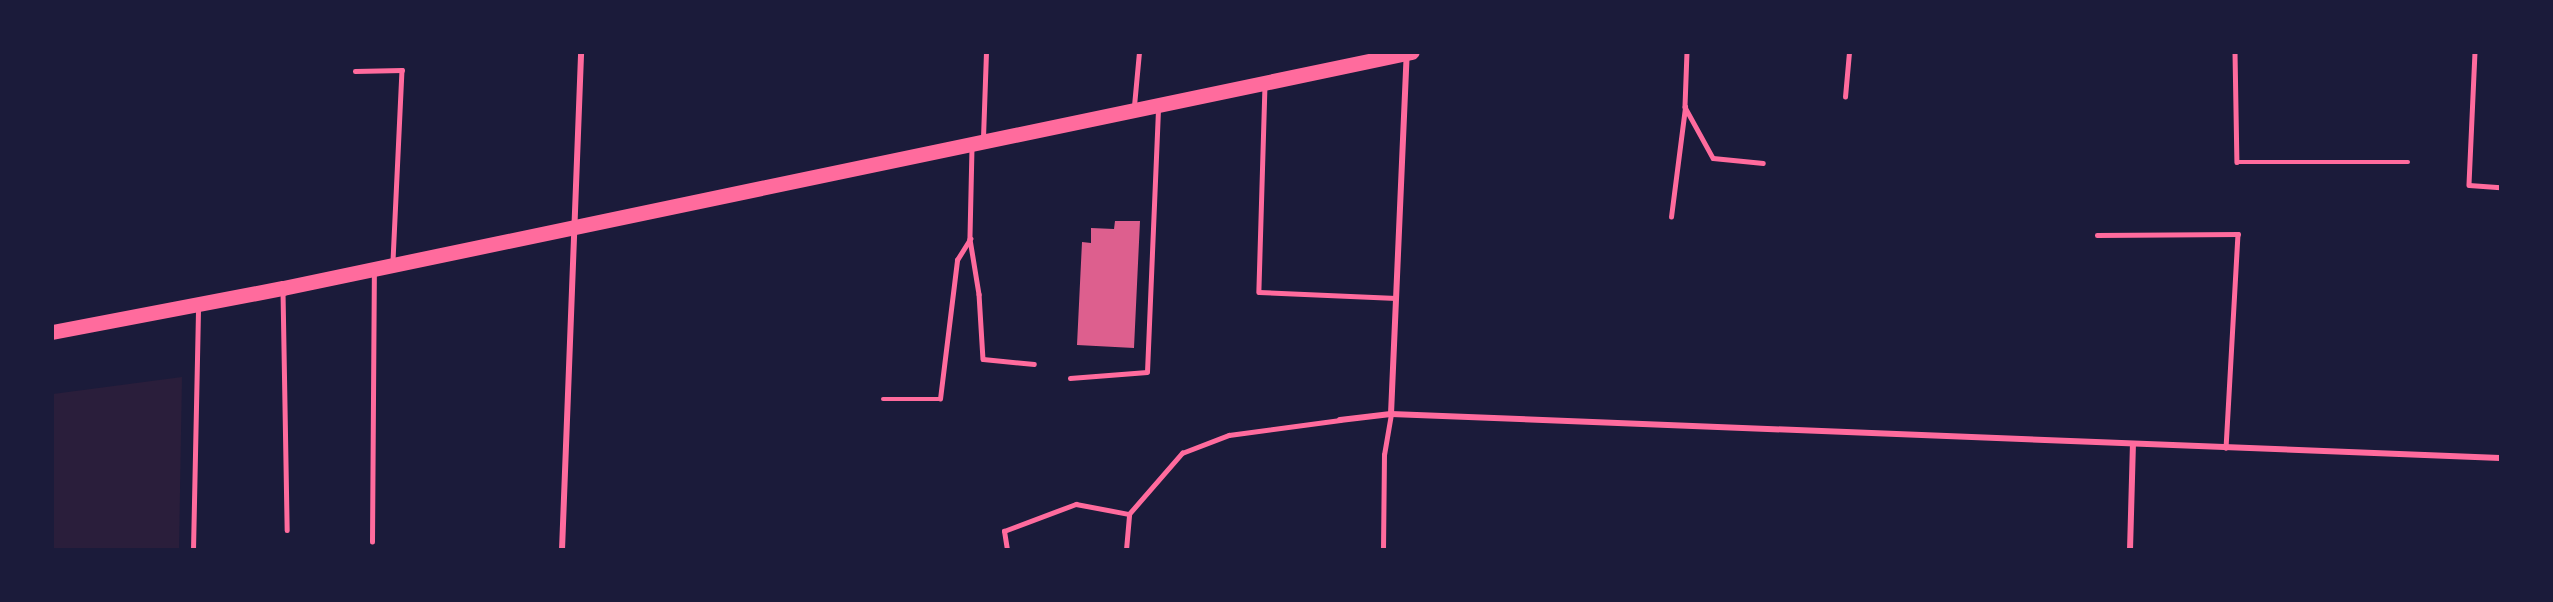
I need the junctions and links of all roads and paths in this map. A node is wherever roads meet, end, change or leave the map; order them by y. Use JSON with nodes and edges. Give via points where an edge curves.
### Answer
{"nodes":[{"id":1,"x":581,"y":52,"type":"edge"},
{"id":2,"x":986,"y":52,"type":"edge"},
{"id":3,"x":1139,"y":52,"type":"edge"},
{"id":4,"x":1687,"y":52,"type":"edge"},
{"id":5,"x":1848,"y":52,"type":"edge"},
{"id":6,"x":2235,"y":52,"type":"edge"},
{"id":7,"x":2475,"y":52,"type":"edge"},
{"id":8,"x":1409,"y":53,"type":"edge"},
{"id":9,"x":355,"y":71,"type":"dead end"},
{"id":10,"x":1265,"y":82,"type":"junction"},
{"id":11,"x":1845,"y":97,"type":"dead end"},
{"id":12,"x":1158,"y":104,"type":"junction"},
{"id":13,"x":1685,"y":107,"type":"junction"},
{"id":14,"x":1134,"y":109,"type":"junction"},
{"id":15,"x":977,"y":142,"type":"junction"},
{"id":16,"x":1763,"y":162,"type":"dead end"},
{"id":17,"x":2408,"y":162,"type":"dead end"},
{"id":18,"x":2500,"y":187,"type":"edge"},
{"id":19,"x":1671,"y":216,"type":"dead end"},
{"id":20,"x":573,"y":226,"type":"junction"},
{"id":21,"x":2097,"y":235,"type":"dead end"},
{"id":22,"x":970,"y":239,"type":"junction"},
{"id":23,"x":393,"y":265,"type":"junction"},
{"id":24,"x":374,"y":269,"type":"junction"},
{"id":25,"x":283,"y":288,"type":"junction"},
{"id":26,"x":1396,"y":298,"type":"junction"},
{"id":27,"x":198,"y":305,"type":"junction"},
{"id":28,"x":52,"y":332,"type":"edge"},
{"id":29,"x":1034,"y":364,"type":"dead end"},
{"id":30,"x":1070,"y":378,"type":"dead end"},
{"id":31,"x":883,"y":399,"type":"dead end"},
{"id":32,"x":1391,"y":414,"type":"junction"},
{"id":33,"x":1341,"y":420,"type":"joint"},
{"id":34,"x":2133,"y":444,"type":"junction"},
{"id":35,"x":2226,"y":448,"type":"junction"},
{"id":36,"x":2500,"y":458,"type":"edge"},
{"id":37,"x":1129,"y":514,"type":"junction"},
{"id":38,"x":287,"y":530,"type":"dead end"},
{"id":39,"x":372,"y":542,"type":"dead end"},
{"id":40,"x":194,"y":549,"type":"edge"},
{"id":41,"x":562,"y":549,"type":"edge"},
{"id":42,"x":1007,"y":549,"type":"edge"},
{"id":43,"x":1126,"y":549,"type":"edge"},
{"id":44,"x":1383,"y":549,"type":"edge"},
{"id":45,"x":2130,"y":549,"type":"edge"}],
"edges":[{"from":1,"to":20,"type":"street"},
{"from":2,"to":15,"type":"lane"},
{"from":3,"to":14,"type":"lane"},
{"from":4,"to":13,"type":"lane"},
{"from":5,"to":11,"type":"lane"},
{"from":6,"to":17,"type":"lane","via":[[2236,162]]},
{"from":7,"to":18,"type":"lane","via":[[2469,185]]},
{"from":8,"to":10,"type":"main road"},
{"from":8,"to":26,"type":"street"},
{"from":9,"to":23,"type":"lane","via":[[402,70]]},
{"from":10,"to":12,"type":"main road"},
{"from":10,"to":26,"type":"lane","via":[[1259,292]]},
{"from":12,"to":14,"type":"main road"},
{"from":12,"to":30,"type":"lane","via":[[1147,372]]},
{"from":13,"to":16,"type":"lane","via":[[1713,158]]},
{"from":13,"to":19,"type":"lane"},
{"from":14,"to":15,"type":"main road"},
{"from":15,"to":20,"type":"main road"},
{"from":15,"to":22,"type":"lane"},
{"from":20,"to":23,"type":"main road"},
{"from":20,"to":41,"type":"street"},
{"from":21,"to":35,"type":"lane","via":[[2238,234]]},
{"from":22,"to":29,"type":"lane","via":[[980,294],[983,359]]},
{"from":22,"to":31,"type":"lane","via":[[957,260],[940,399]]},
{"from":23,"to":24,"type":"main road"},
{"from":24,"to":25,"type":"main road"},
{"from":24,"to":39,"type":"lane"},
{"from":25,"to":27,"type":"main road"},
{"from":25,"to":38,"type":"lane"},
{"from":26,"to":32,"type":"street"},
{"from":27,"to":28,"type":"main road"},
{"from":27,"to":40,"type":"lane"},
{"from":32,"to":33,"type":"street"},
{"from":32,"to":34,"type":"street"},
{"from":32,"to":44,"type":"lane","via":[[1384,455]]},
{"from":33,"to":37,"type":"lane","via":[[1229,435],[1182,453]]},
{"from":34,"to":35,"type":"street"},
{"from":34,"to":45,"type":"street"},
{"from":35,"to":36,"type":"street"},
{"from":37,"to":42,"type":"lane","via":[[1076,504],[1004,531]]},
{"from":37,"to":43,"type":"lane"}]}
